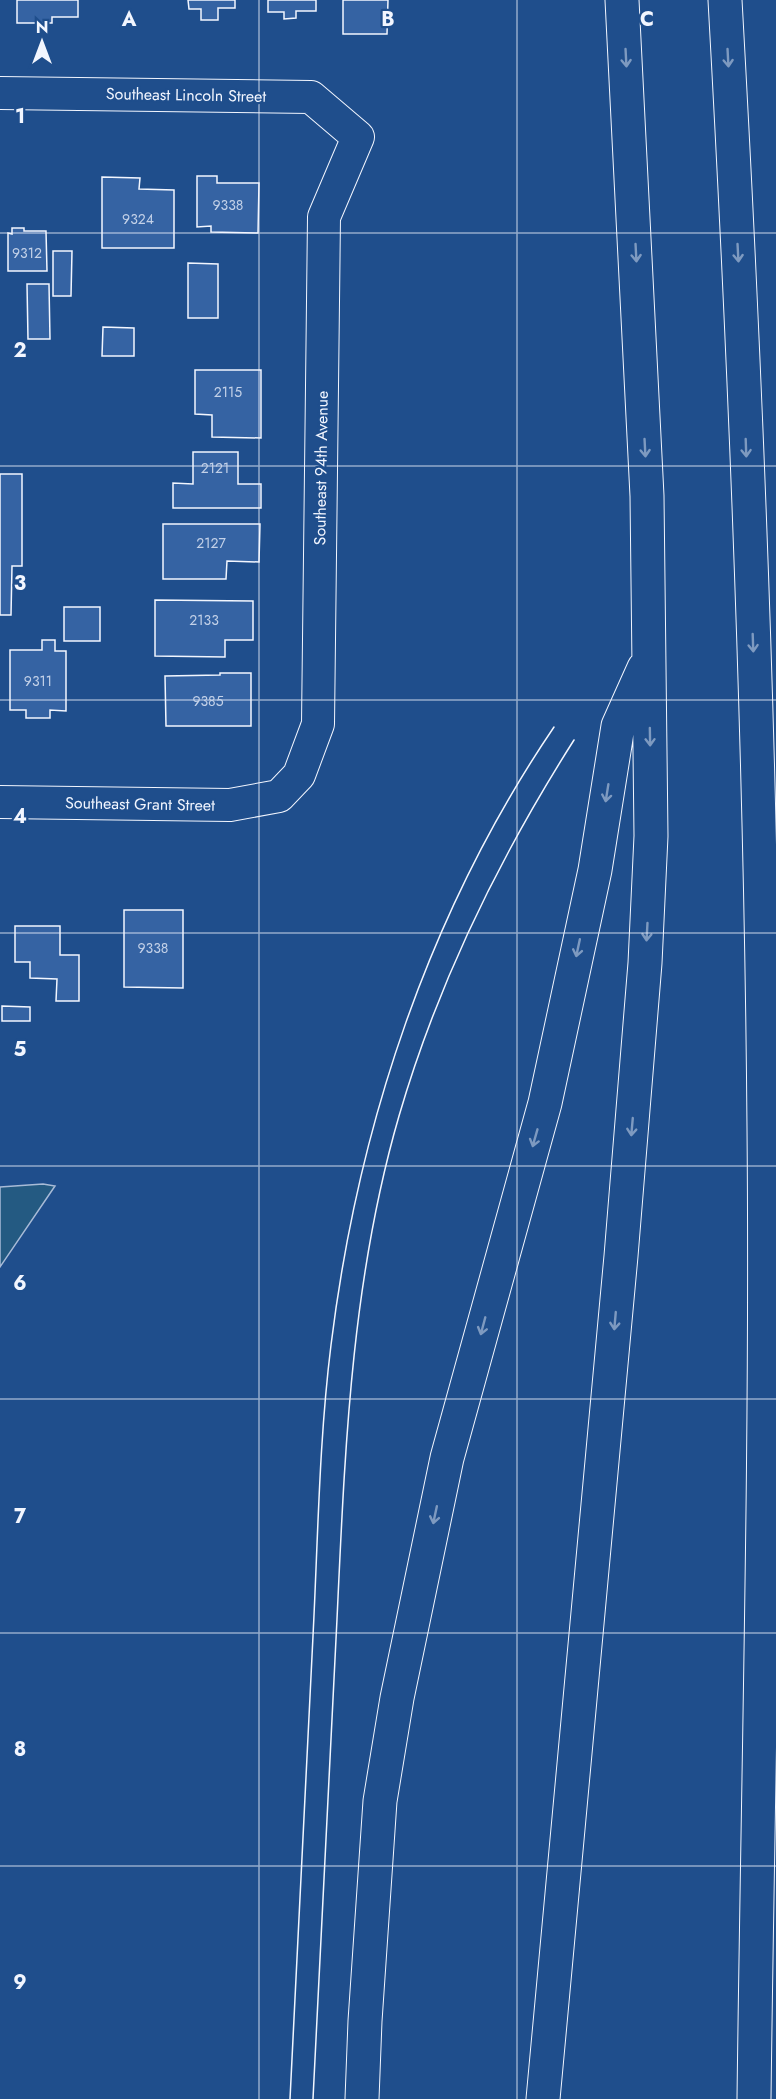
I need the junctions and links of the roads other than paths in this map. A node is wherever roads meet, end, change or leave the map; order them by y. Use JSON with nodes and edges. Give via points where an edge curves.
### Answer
{"nodes":[{"id":1,"x":622,"y":0,"type":"edge"},
{"id":2,"x":725,"y":0,"type":"edge"},
{"id":3,"x":0,"y":93,"type":"edge"},
{"id":4,"x":358,"y":137,"type":"joint"},
{"id":5,"x":648,"y":658,"type":"junction"},
{"id":6,"x":279,"y":796,"type":"joint"},
{"id":7,"x":0,"y":802,"type":"edge"},
{"id":8,"x":362,"y":2099,"type":"edge"},
{"id":9,"x":543,"y":2099,"type":"edge"},
{"id":10,"x":754,"y":2099,"type":"edge"}],
"edges":[{"from":1,"to":5,"type":"highway","one_way":true,"via":[[647,496]]},
{"from":2,"to":10,"type":"highway","one_way":true,"via":[[743,375],[764,1131],[764,1430]]},
{"from":3,"to":4,"type":"street","name":"Southeast Lincoln Street","via":[[311,97]]},
{"from":4,"to":6,"type":"street","name":"Southeast 94th Avenue","via":[[324,217],[318,724],[298,775]]},
{"from":5,"to":8,"type":"highway","one_way":true,"via":[[618,726],[595,870],[545,1103],[447,1458],[398,1698],[380,1801]]},
{"from":5,"to":9,"type":"highway","one_way":true,"via":[[651,836],[645,963]]},
{"from":6,"to":7,"type":"street","name":"Southeast Grant Street","via":[[230,805]]}]}
